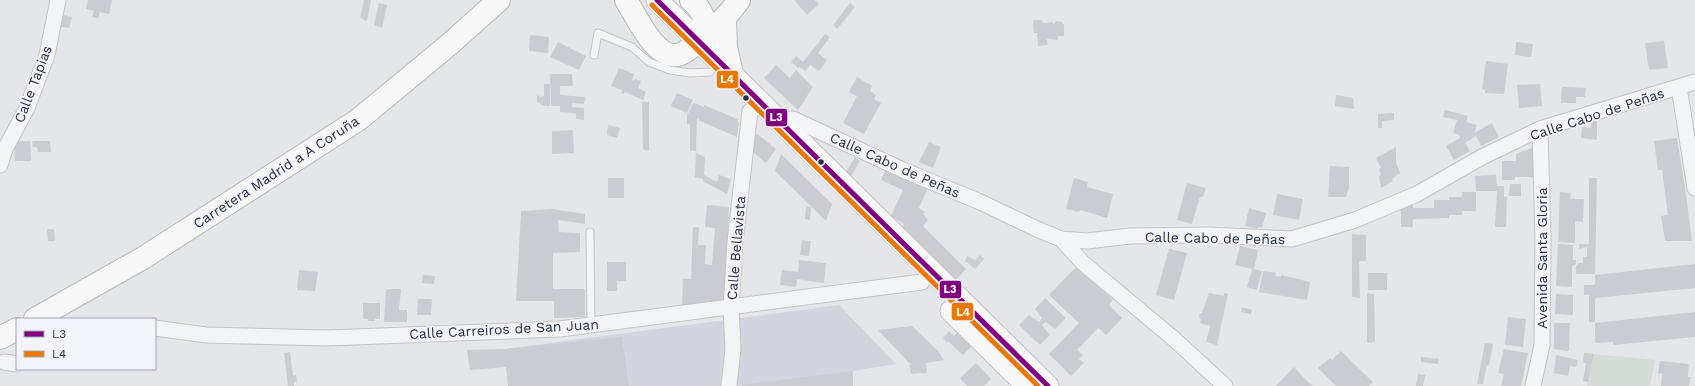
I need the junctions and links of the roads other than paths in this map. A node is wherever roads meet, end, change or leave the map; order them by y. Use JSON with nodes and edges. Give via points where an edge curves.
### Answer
{"nodes":[{"id":1,"x":58,"y":0,"type":"edge"},
{"id":2,"x":499,"y":0,"type":"edge"},
{"id":3,"x":626,"y":0,"type":"edge"},
{"id":4,"x":637,"y":0,"type":"edge"},
{"id":5,"x":656,"y":0,"type":"edge"},
{"id":6,"x":691,"y":0,"type":"edge"},
{"id":7,"x":739,"y":0,"type":"edge"},
{"id":8,"x":725,"y":19,"type":"junction"},
{"id":9,"x":697,"y":42,"type":"junction"},
{"id":10,"x":594,"y":55,"type":"dead end"},
{"id":11,"x":710,"y":72,"type":"junction"},
{"id":12,"x":732,"y":74,"type":"junction"},
{"id":13,"x":1695,"y":82,"type":"edge"},
{"id":14,"x":1679,"y":87,"type":"junction"},
{"id":15,"x":750,"y":111,"type":"junction"},
{"id":16,"x":778,"y":121,"type":"junction"},
{"id":17,"x":1540,"y":129,"type":"junction"},
{"id":18,"x":0,"y":165,"type":"edge"},
{"id":19,"x":1695,"y":188,"type":"edge"},
{"id":20,"x":590,"y":232,"type":"dead end"},
{"id":21,"x":1061,"y":238,"type":"junction"},
{"id":22,"x":922,"y":282,"type":"junction"},
{"id":23,"x":731,"y":308,"type":"junction"},
{"id":24,"x":37,"y":318,"type":"edge"},
{"id":25,"x":591,"y":325,"type":"junction"},
{"id":26,"x":156,"y":328,"type":"edge"},
{"id":27,"x":730,"y":386,"type":"edge"},
{"id":28,"x":1027,"y":386,"type":"edge"},
{"id":29,"x":1048,"y":386,"type":"edge"},
{"id":30,"x":1225,"y":386,"type":"edge"},
{"id":31,"x":1533,"y":386,"type":"edge"}],
"edges":[{"from":1,"to":18,"type":"street","name":"Calle Tapias","via":[[47,55],[27,108],[5,149]]},
{"from":2,"to":24,"type":"highway","name":"Carretera Madrid a A Coruña","via":[[358,120],[143,258]]},
{"from":3,"to":9,"type":"highway","via":[[646,33],[660,50],[669,56],[682,54]]},
{"from":4,"to":9,"type":"main road"},
{"from":5,"to":9,"type":"main road"},
{"from":6,"to":9,"type":"highway","via":[[706,20]]},
{"from":7,"to":8,"type":"highway"},
{"from":8,"to":9,"type":"highway"},
{"from":8,"to":12,"type":"highway","via":[[726,47]]},
{"from":9,"to":11,"type":"main road"},
{"from":9,"to":12,"type":"main road"},
{"from":10,"to":11,"type":"lane","via":[[598,33],[632,47],[649,62],[670,70]]},
{"from":11,"to":15,"type":"main road"},
{"from":12,"to":16,"type":"main road"},
{"from":13,"to":14,"type":"street","name":"Calle Cabo de Peñas"},
{"from":14,"to":17,"type":"street","name":"Calle Cabo de Peñas"},
{"from":14,"to":19,"type":"street"},
{"from":15,"to":22,"type":"main road"},
{"from":15,"to":23,"type":"street","name":"Calle Bellavista","via":[[735,242]]},
{"from":16,"to":21,"type":"street","name":"Calle Cabo de Peñas","via":[[793,119]]},
{"from":16,"to":29,"type":"main road"},
{"from":17,"to":21,"type":"street","name":"Calle Cabo de Peñas","via":[[1482,157],[1417,194],[1355,220],[1292,240],[1209,235],[1130,236],[1088,241]]},
{"from":17,"to":31,"type":"street","name":"Avenida Santa Gloria","via":[[1542,338]]},
{"from":20,"to":25,"type":"lane"},
{"from":21,"to":30,"type":"street","via":[[1083,263],[1174,339]]},
{"from":22,"to":23,"type":"street","name":"Calle Carreiros de San Juan"},
{"from":22,"to":28,"type":"main road"},
{"from":23,"to":25,"type":"street","name":"Calle Carreiros de San Juan"},
{"from":23,"to":27,"type":"street","name":"Calle Bellavista","via":[[733,349]]},
{"from":25,"to":26,"type":"street","name":"Calle Carreiros de San Juan","via":[[560,329],[328,338],[206,335]]}]}
